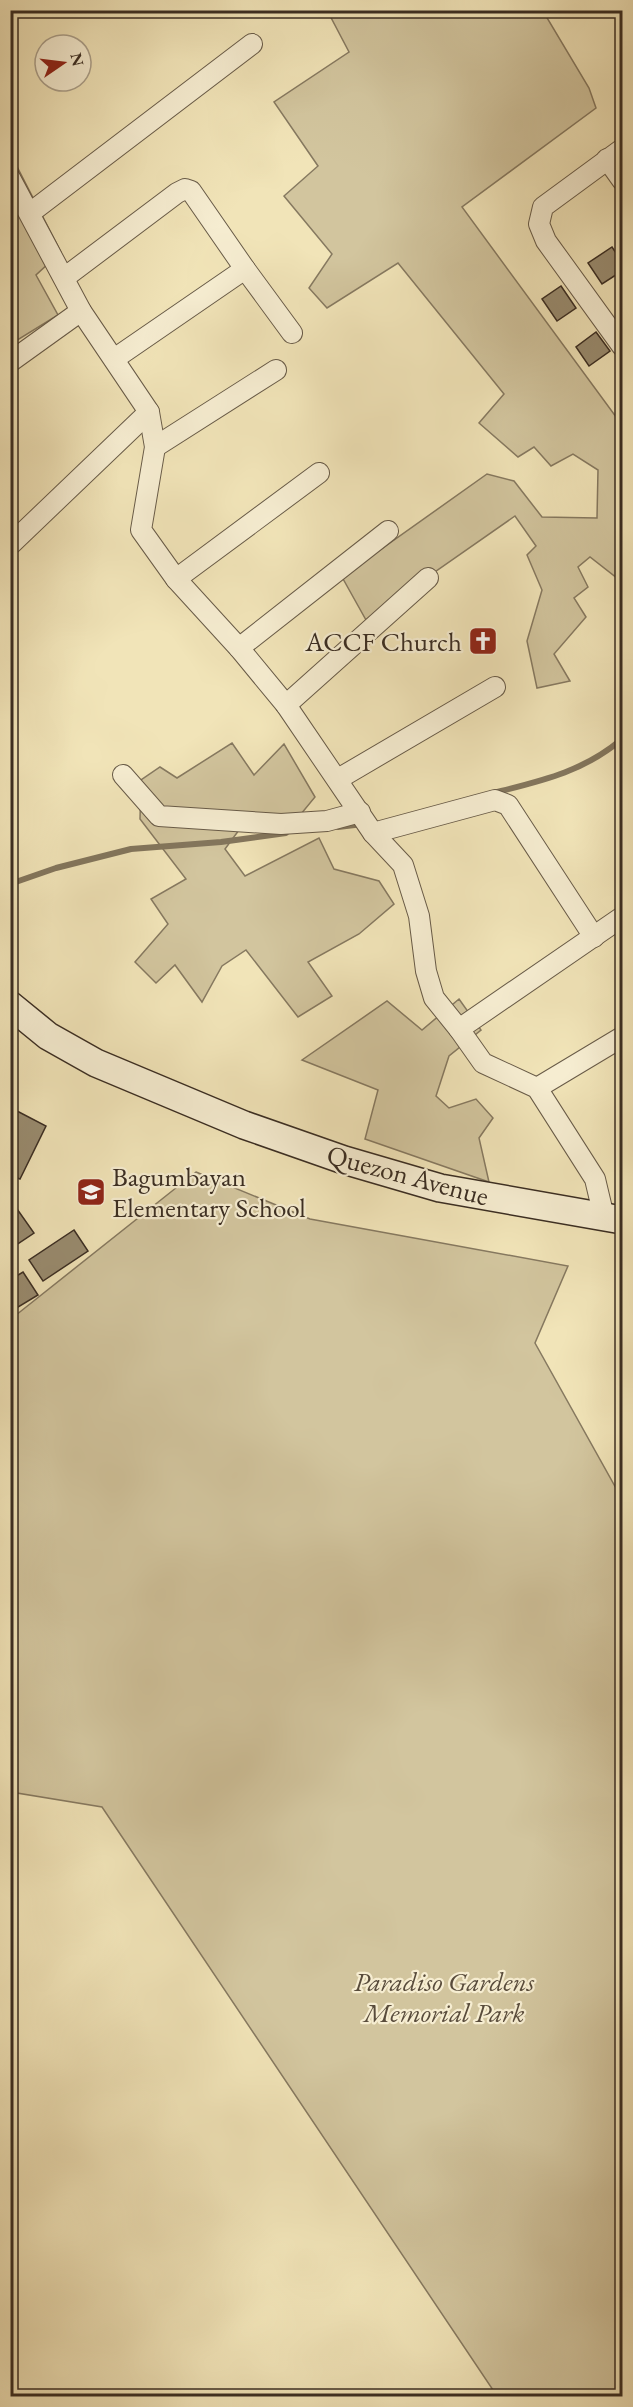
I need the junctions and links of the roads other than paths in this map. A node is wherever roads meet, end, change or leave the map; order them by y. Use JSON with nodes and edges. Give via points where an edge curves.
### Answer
{"nodes":[{"id":1,"x":252,"y":44,"type":"dead end"},
{"id":2,"x":615,"y":154,"type":"edge"},
{"id":3,"x":10,"y":178,"type":"edge"},
{"id":4,"x":622,"y":180,"type":"edge"},
{"id":5,"x":30,"y":213,"type":"junction"},
{"id":6,"x":245,"y":268,"type":"junction"},
{"id":7,"x":64,"y":278,"type":"junction"},
{"id":8,"x":81,"y":311,"type":"junction"},
{"id":9,"x":292,"y":333,"type":"dead end"},
{"id":10,"x":622,"y":346,"type":"edge"},
{"id":11,"x":114,"y":359,"type":"junction"},
{"id":12,"x":10,"y":362,"type":"edge"},
{"id":13,"x":276,"y":370,"type":"dead end"},
{"id":14,"x":149,"y":412,"type":"junction"},
{"id":15,"x":155,"y":447,"type":"junction"},
{"id":16,"x":319,"y":473,"type":"dead end"},
{"id":17,"x":388,"y":531,"type":"dead end"},
{"id":18,"x":10,"y":545,"type":"edge"},
{"id":19,"x":428,"y":578,"type":"dead end"},
{"id":20,"x":176,"y":579,"type":"junction"},
{"id":21,"x":240,"y":648,"type":"junction"},
{"id":22,"x":495,"y":687,"type":"dead end"},
{"id":23,"x":286,"y":705,"type":"junction"},
{"id":24,"x":123,"y":775,"type":"dead end"},
{"id":25,"x":338,"y":779,"type":"junction"},
{"id":26,"x":360,"y":812,"type":"junction"},
{"id":27,"x":373,"y":832,"type":"junction"},
{"id":28,"x":622,"y":917,"type":"edge"},
{"id":29,"x":594,"y":937,"type":"junction"},
{"id":30,"x":10,"y":1005,"type":"edge"},
{"id":31,"x":459,"y":1029,"type":"junction"},
{"id":32,"x":622,"y":1037,"type":"edge"},
{"id":33,"x":537,"y":1088,"type":"junction"},
{"id":34,"x":613,"y":1219,"type":"edge"}],
"edges":[{"from":1,"to":5,"type":"street"},
{"from":2,"to":4,"type":"street"},
{"from":2,"to":10,"type":"street","via":[[543,207],[538,224],[546,241]]},
{"from":3,"to":5,"type":"street"},
{"from":5,"to":7,"type":"street"},
{"from":6,"to":7,"type":"street","via":[[191,191],[185,189]]},
{"from":6,"to":9,"type":"street"},
{"from":6,"to":11,"type":"street"},
{"from":7,"to":8,"type":"street"},
{"from":8,"to":11,"type":"street"},
{"from":8,"to":12,"type":"street"},
{"from":11,"to":14,"type":"street"},
{"from":13,"to":15,"type":"street"},
{"from":14,"to":15,"type":"street"},
{"from":14,"to":18,"type":"street"},
{"from":15,"to":20,"type":"street","via":[[141,530]]},
{"from":16,"to":20,"type":"street"},
{"from":17,"to":21,"type":"street"},
{"from":19,"to":23,"type":"street"},
{"from":20,"to":21,"type":"street"},
{"from":21,"to":23,"type":"street"},
{"from":22,"to":25,"type":"street"},
{"from":23,"to":25,"type":"street"},
{"from":24,"to":26,"type":"street","via":[[159,816],[281,824],[327,821]]},
{"from":25,"to":26,"type":"street"},
{"from":26,"to":27,"type":"street"},
{"from":27,"to":29,"type":"street","via":[[495,800],[508,805]]},
{"from":27,"to":31,"type":"street","via":[[403,865],[419,916],[426,971],[434,998]]},
{"from":28,"to":29,"type":"street"},
{"from":29,"to":31,"type":"street"},
{"from":30,"to":34,"type":"main road","name":"Quezon Avenue","via":[[48,1036],[96,1063],[244,1125],[440,1188]]},
{"from":31,"to":33,"type":"street","via":[[483,1063]]},
{"from":32,"to":33,"type":"street"},
{"from":33,"to":34,"type":"street","via":[[595,1179]]}]}
